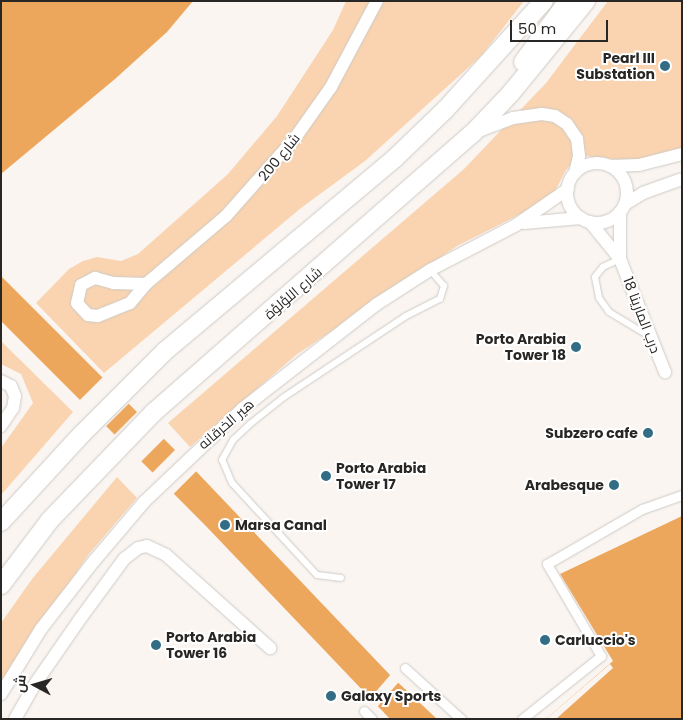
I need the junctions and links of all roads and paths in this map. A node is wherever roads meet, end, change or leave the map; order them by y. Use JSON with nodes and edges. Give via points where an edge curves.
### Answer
{"nodes":[{"id":1,"x":377,"y":1,"type":"edge"},
{"id":2,"x":544,"y":1,"type":"edge"},
{"id":3,"x":568,"y":1,"type":"edge"},
{"id":4,"x":586,"y":1,"type":"edge"},
{"id":5,"x":491,"y":113,"type":"junction"},
{"id":6,"x":472,"y":134,"type":"junction"},
{"id":7,"x":682,"y":154,"type":"edge"},
{"id":8,"x":610,"y":166,"type":"junction"},
{"id":9,"x":575,"y":172,"type":"junction"},
{"id":10,"x":682,"y":180,"type":"edge"},
{"id":11,"x":568,"y":189,"type":"junction"},
{"id":12,"x":623,"y":208,"type":"junction"},
{"id":13,"x":585,"y":220,"type":"junction"},
{"id":14,"x":516,"y":225,"type":"junction"},
{"id":15,"x":620,"y":259,"type":"junction"},
{"id":16,"x":430,"y":270,"type":"junction"},
{"id":17,"x":146,"y":284,"type":"junction"},
{"id":18,"x":649,"y":336,"type":"junction"},
{"id":19,"x":665,"y":372,"type":"dead end"},
{"id":20,"x":1,"y":380,"type":"edge"},
{"id":21,"x":1,"y":426,"type":"edge"},
{"id":22,"x":682,"y":495,"type":"edge"},
{"id":23,"x":1,"y":522,"type":"edge"},
{"id":24,"x":341,"y":578,"type":"dead end"},
{"id":25,"x":1,"y":585,"type":"edge"},
{"id":26,"x":270,"y":648,"type":"dead end"},
{"id":27,"x":405,"y":668,"type":"dead end"},
{"id":28,"x":1,"y":694,"type":"edge"},
{"id":29,"x":364,"y":711,"type":"dead end"},
{"id":30,"x":15,"y":719,"type":"edge"},
{"id":31,"x":372,"y":719,"type":"edge"},
{"id":32,"x":461,"y":719,"type":"edge"},
{"id":33,"x":522,"y":719,"type":"edge"}],
"edges":[{"from":1,"to":17,"type":"street","name":"شارع 200","via":[[331,87],[261,179],[199,242]]},
{"from":2,"to":23,"type":"main road","via":[[508,43],[394,159],[201,320],[129,385]]},
{"from":3,"to":5,"type":"main road","via":[[505,86]]},
{"from":4,"to":5,"type":"main road","name":"شارع اللؤلؤة"},
{"from":5,"to":6,"type":"main road","name":"شارع اللؤلؤة"},
{"from":6,"to":9,"type":"street","via":[[513,118],[542,114],[555,116],[568,124],[577,139],[579,156]]},
{"from":6,"to":25,"type":"main road","name":"شارع اللؤلؤة","via":[[154,412],[50,520]]},
{"from":7,"to":8,"type":"street","via":[[639,165]]},
{"from":8,"to":9,"type":"street","via":[[591,164]]},
{"from":8,"to":12,"type":"street","via":[[625,182]]},
{"from":9,"to":11,"type":"street"},
{"from":10,"to":12,"type":"street","via":[[643,193]]},
{"from":11,"to":13,"type":"street","via":[[570,205]]},
{"from":11,"to":14,"type":"street","name":"هير الخرقانه"},
{"from":12,"to":13,"type":"street","via":[[606,222]]},
{"from":12,"to":15,"type":"street","name":"درب المارينا 18"},
{"from":13,"to":14,"type":"street","name":"هير الخرقانه"},
{"from":13,"to":15,"type":"street","name":"درب المارينا 18"},
{"from":14,"to":16,"type":"street","name":"هير الخرقانه"},
{"from":15,"to":18,"type":"street","name":"درب المارينا 18"},
{"from":15,"to":18,"type":"lane","via":[[603,267],[595,277],[599,298],[609,312]]},
{"from":16,"to":24,"type":"lane","via":[[444,286],[440,299],[406,316],[284,397],[233,440],[222,460],[232,483],[317,575]]},
{"from":16,"to":28,"type":"street","name":"هير الخرقانه","via":[[377,304],[294,366],[192,454],[144,502],[41,629]]},
{"from":17,"to":17,"type":"street","name":"شارع 200","via":[[114,283],[95,278],[81,286],[77,303],[88,315],[106,314],[130,303]]},
{"from":18,"to":19,"type":"street","name":"درب المارينا 18"},
{"from":20,"to":21,"type":"street","via":[[11,386],[15,396],[13,408]]},
{"from":22,"to":33,"type":"street","via":[[642,510],[547,564],[600,656]]},
{"from":26,"to":30,"type":"street","via":[[166,555],[147,546],[138,548],[124,559],[80,619]]},
{"from":27,"to":32,"type":"street"},
{"from":29,"to":31,"type":"street"}]}
